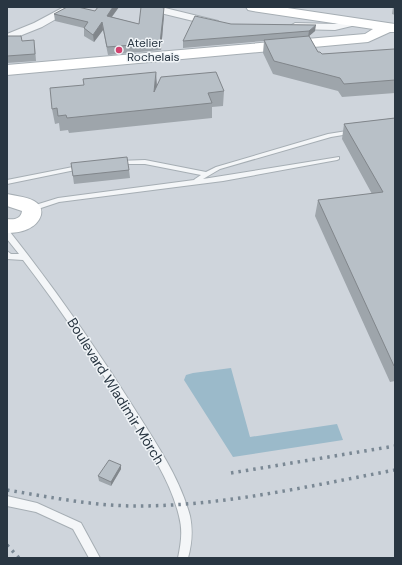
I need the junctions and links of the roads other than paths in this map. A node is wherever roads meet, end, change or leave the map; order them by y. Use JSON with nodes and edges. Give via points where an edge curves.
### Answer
{"nodes":[{"id":1,"x":72,"y":7,"type":"edge"},
{"id":2,"x":148,"y":7,"type":"edge"},
{"id":3,"x":253,"y":7,"type":"edge"},
{"id":4,"x":344,"y":22,"type":"junction"},
{"id":5,"x":225,"y":25,"type":"edge"},
{"id":6,"x":283,"y":26,"type":"edge"},
{"id":7,"x":393,"y":29,"type":"edge"},
{"id":8,"x":7,"y":38,"type":"edge"},
{"id":9,"x":321,"y":42,"type":"junction"},
{"id":10,"x":7,"y":70,"type":"edge"},
{"id":11,"x":359,"y":131,"type":"edge"},
{"id":12,"x":337,"y":158,"type":"dead end"},
{"id":13,"x":108,"y":164,"type":"edge"},
{"id":14,"x":94,"y":166,"type":"edge"},
{"id":15,"x":207,"y":174,"type":"junction"},
{"id":16,"x":7,"y":182,"type":"edge"},
{"id":17,"x":192,"y":183,"type":"junction"},
{"id":18,"x":7,"y":200,"type":"edge"},
{"id":19,"x":32,"y":209,"type":"junction"},
{"id":20,"x":8,"y":233,"type":"edge"},
{"id":21,"x":7,"y":254,"type":"edge"},
{"id":22,"x":26,"y":257,"type":"junction"},
{"id":23,"x":7,"y":501,"type":"edge"},
{"id":24,"x":95,"y":558,"type":"edge"},
{"id":25,"x":183,"y":558,"type":"edge"}],
"edges":[{"from":1,"to":8,"type":"street"},
{"from":2,"to":5,"type":"street"},
{"from":3,"to":4,"type":"street"},
{"from":4,"to":6,"type":"street"},
{"from":4,"to":7,"type":"street"},
{"from":4,"to":9,"type":"street","via":[[344,34]]},
{"from":7,"to":9,"type":"street","via":[[368,38]]},
{"from":9,"to":10,"type":"street"},
{"from":11,"to":15,"type":"lane","via":[[299,143],[218,168]]},
{"from":12,"to":17,"type":"lane"},
{"from":13,"to":15,"type":"lane","via":[[145,162]]},
{"from":14,"to":16,"type":"lane"},
{"from":15,"to":17,"type":"lane"},
{"from":17,"to":19,"type":"lane","via":[[58,200]]},
{"from":18,"to":19,"type":"street"},
{"from":19,"to":20,"type":"street","name":"Boulevard Wladimir Mörch","via":[[32,215],[27,222],[16,226]]},
{"from":20,"to":22,"type":"lane","name":"Boulevard Wladimir Mörch"},
{"from":21,"to":22,"type":"lane","via":[[9,257]]},
{"from":22,"to":25,"type":"lane","name":"Boulevard Wladimir Mörch","via":[[111,378],[162,461],[181,504],[188,532]]},
{"from":23,"to":24,"type":"lane","via":[[37,508],[77,526]]}]}
